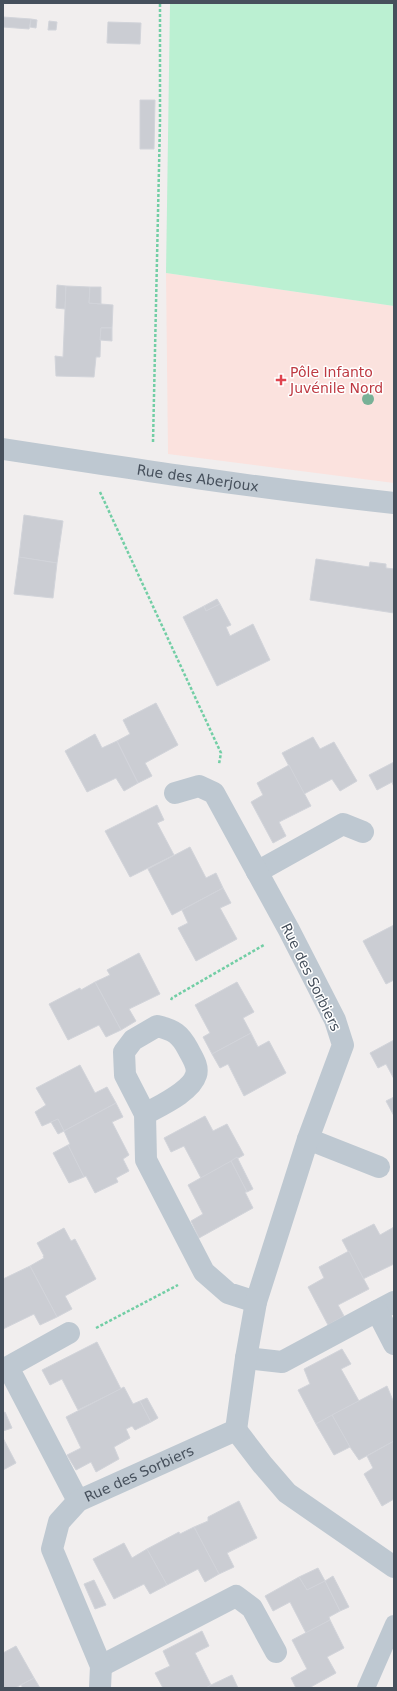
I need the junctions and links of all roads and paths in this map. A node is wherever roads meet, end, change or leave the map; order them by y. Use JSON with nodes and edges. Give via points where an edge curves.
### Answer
{"nodes":[{"id":1,"x":160,"y":3,"type":"edge"},
{"id":2,"x":3,"y":449,"type":"edge"},
{"id":3,"x":91,"y":463,"type":"junction"},
{"id":4,"x":153,"y":473,"type":"junction"},
{"id":5,"x":394,"y":503,"type":"edge"},
{"id":6,"x":175,"y":793,"type":"dead end"},
{"id":7,"x":214,"y":793,"type":"junction"},
{"id":8,"x":363,"y":832,"type":"dead end"},
{"id":9,"x":257,"y":872,"type":"junction"},
{"id":10,"x":289,"y":930,"type":"junction"},
{"id":11,"x":157,"y":1026,"type":"junction"},
{"id":12,"x":145,"y":1114,"type":"junction"},
{"id":13,"x":308,"y":1139,"type":"junction"},
{"id":14,"x":379,"y":1167,"type":"dead end"},
{"id":15,"x":204,"y":1272,"type":"junction"},
{"id":16,"x":256,"y":1302,"type":"junction"},
{"id":17,"x":385,"y":1307,"type":"edge"},
{"id":18,"x":69,"y":1333,"type":"joint"},
{"id":19,"x":394,"y":1344,"type":"edge"},
{"id":20,"x":246,"y":1358,"type":"junction"},
{"id":21,"x":236,"y":1430,"type":"junction"},
{"id":22,"x":78,"y":1501,"type":"junction"},
{"id":23,"x":394,"y":1567,"type":"edge"},
{"id":24,"x":394,"y":1624,"type":"edge"},
{"id":25,"x":276,"y":1652,"type":"dead end"},
{"id":26,"x":101,"y":1666,"type":"junction"},
{"id":27,"x":100,"y":1688,"type":"edge"},
{"id":28,"x":366,"y":1688,"type":"edge"}],
"edges":[{"from":1,"to":4,"type":"path"},
{"from":2,"to":3,"type":"street","name":"Rue des Aberjoux"},
{"from":3,"to":4,"type":"street","name":"Rue des Aberjoux"},
{"from":3,"to":7,"type":"path","via":[[100,495],[221,753]]},
{"from":4,"to":5,"type":"street","name":"Rue des Aberjoux","via":[[295,493]]},
{"from":6,"to":7,"type":"street","via":[[199,786]]},
{"from":7,"to":9,"type":"street","name":"Rue des Sorbiers"},
{"from":8,"to":9,"type":"street","via":[[343,824]]},
{"from":9,"to":10,"type":"street","name":"Rue des Sorbiers"},
{"from":10,"to":11,"type":"path","via":[[172,998]]},
{"from":10,"to":13,"type":"street","name":"Rue des Sorbiers","via":[[335,1020],[342,1045]]},
{"from":11,"to":12,"type":"street","via":[[133,1040],[124,1052],[124,1075]]},
{"from":11,"to":12,"type":"street","via":[[181,1036],[195,1062],[196,1075],[187,1089]]},
{"from":12,"to":15,"type":"street","via":[[146,1160]]},
{"from":13,"to":14,"type":"street"},
{"from":13,"to":16,"type":"street","name":"Rue des Sorbiers"},
{"from":15,"to":16,"type":"street","via":[[228,1293]]},
{"from":15,"to":18,"type":"path","via":[[89,1332]]},
{"from":16,"to":20,"type":"street","name":"Rue des Sorbiers"},
{"from":17,"to":19,"type":"street"},
{"from":17,"to":20,"type":"street","via":[[282,1362]]},
{"from":18,"to":22,"type":"street","via":[[8,1367]]},
{"from":20,"to":21,"type":"street","name":"Rue des Sorbiers"},
{"from":21,"to":22,"type":"street","name":"Rue des Sorbiers"},
{"from":21,"to":23,"type":"street","via":[[287,1493]]},
{"from":22,"to":26,"type":"street","name":"Rue des Sorbiers","via":[[59,1522],[52,1549]]},
{"from":24,"to":28,"type":"lane"},
{"from":25,"to":26,"type":"street","via":[[252,1608],[236,1596]]},
{"from":26,"to":27,"type":"street","name":"Rue des Sorbiers"}]}
